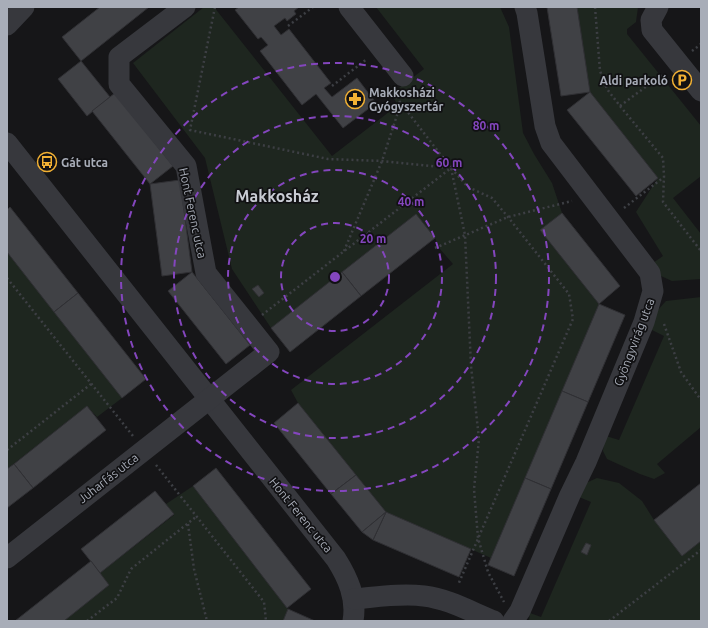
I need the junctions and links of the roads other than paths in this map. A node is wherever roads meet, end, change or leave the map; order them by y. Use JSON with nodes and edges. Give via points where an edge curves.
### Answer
{"nodes":[{"id":1,"x":24,"y":7,"type":"edge"},
{"id":2,"x":185,"y":7,"type":"edge"},
{"id":3,"x":349,"y":7,"type":"edge"},
{"id":4,"x":525,"y":7,"type":"edge"},
{"id":5,"x":658,"y":7,"type":"edge"},
{"id":6,"x":7,"y":25,"type":"edge"},
{"id":7,"x":403,"y":76,"type":"dead end"},
{"id":8,"x":701,"y":91,"type":"edge"},
{"id":9,"x":12,"y":149,"type":"edge"},
{"id":10,"x":208,"y":398,"type":"junction"},
{"id":11,"x":7,"y":558,"type":"edge"},
{"id":12,"x":354,"y":599,"type":"junction"},
{"id":13,"x":460,"y":611,"type":"edge"},
{"id":14,"x":515,"y":619,"type":"edge"},
{"id":15,"x":353,"y":621,"type":"edge"},
{"id":16,"x":494,"y":621,"type":"edge"}],
"edges":[{"from":1,"to":6,"type":"street"},
{"from":2,"to":10,"type":"street","name":"Hont Ferenc utca","via":[[120,57],[119,84],[186,166],[206,273],[268,352]]},
{"from":3,"to":7,"type":"street"},
{"from":4,"to":14,"type":"street","name":"Gyöngyvirág utca","via":[[545,126],[551,144],[650,273],[653,291],[644,322],[586,462]]},
{"from":5,"to":8,"type":"street","via":[[651,20],[652,30]]},
{"from":9,"to":10,"type":"street","name":"Hont Ferenc utca"},
{"from":10,"to":11,"type":"street","name":"Juharfás utca"},
{"from":10,"to":12,"type":"street","name":"Hont Ferenc utca","via":[[336,559],[348,580]]},
{"from":12,"to":13,"type":"street","via":[[399,595],[425,596]]},
{"from":12,"to":15,"type":"street","name":"Hont Ferenc utca"},
{"from":13,"to":16,"type":"street"}]}
